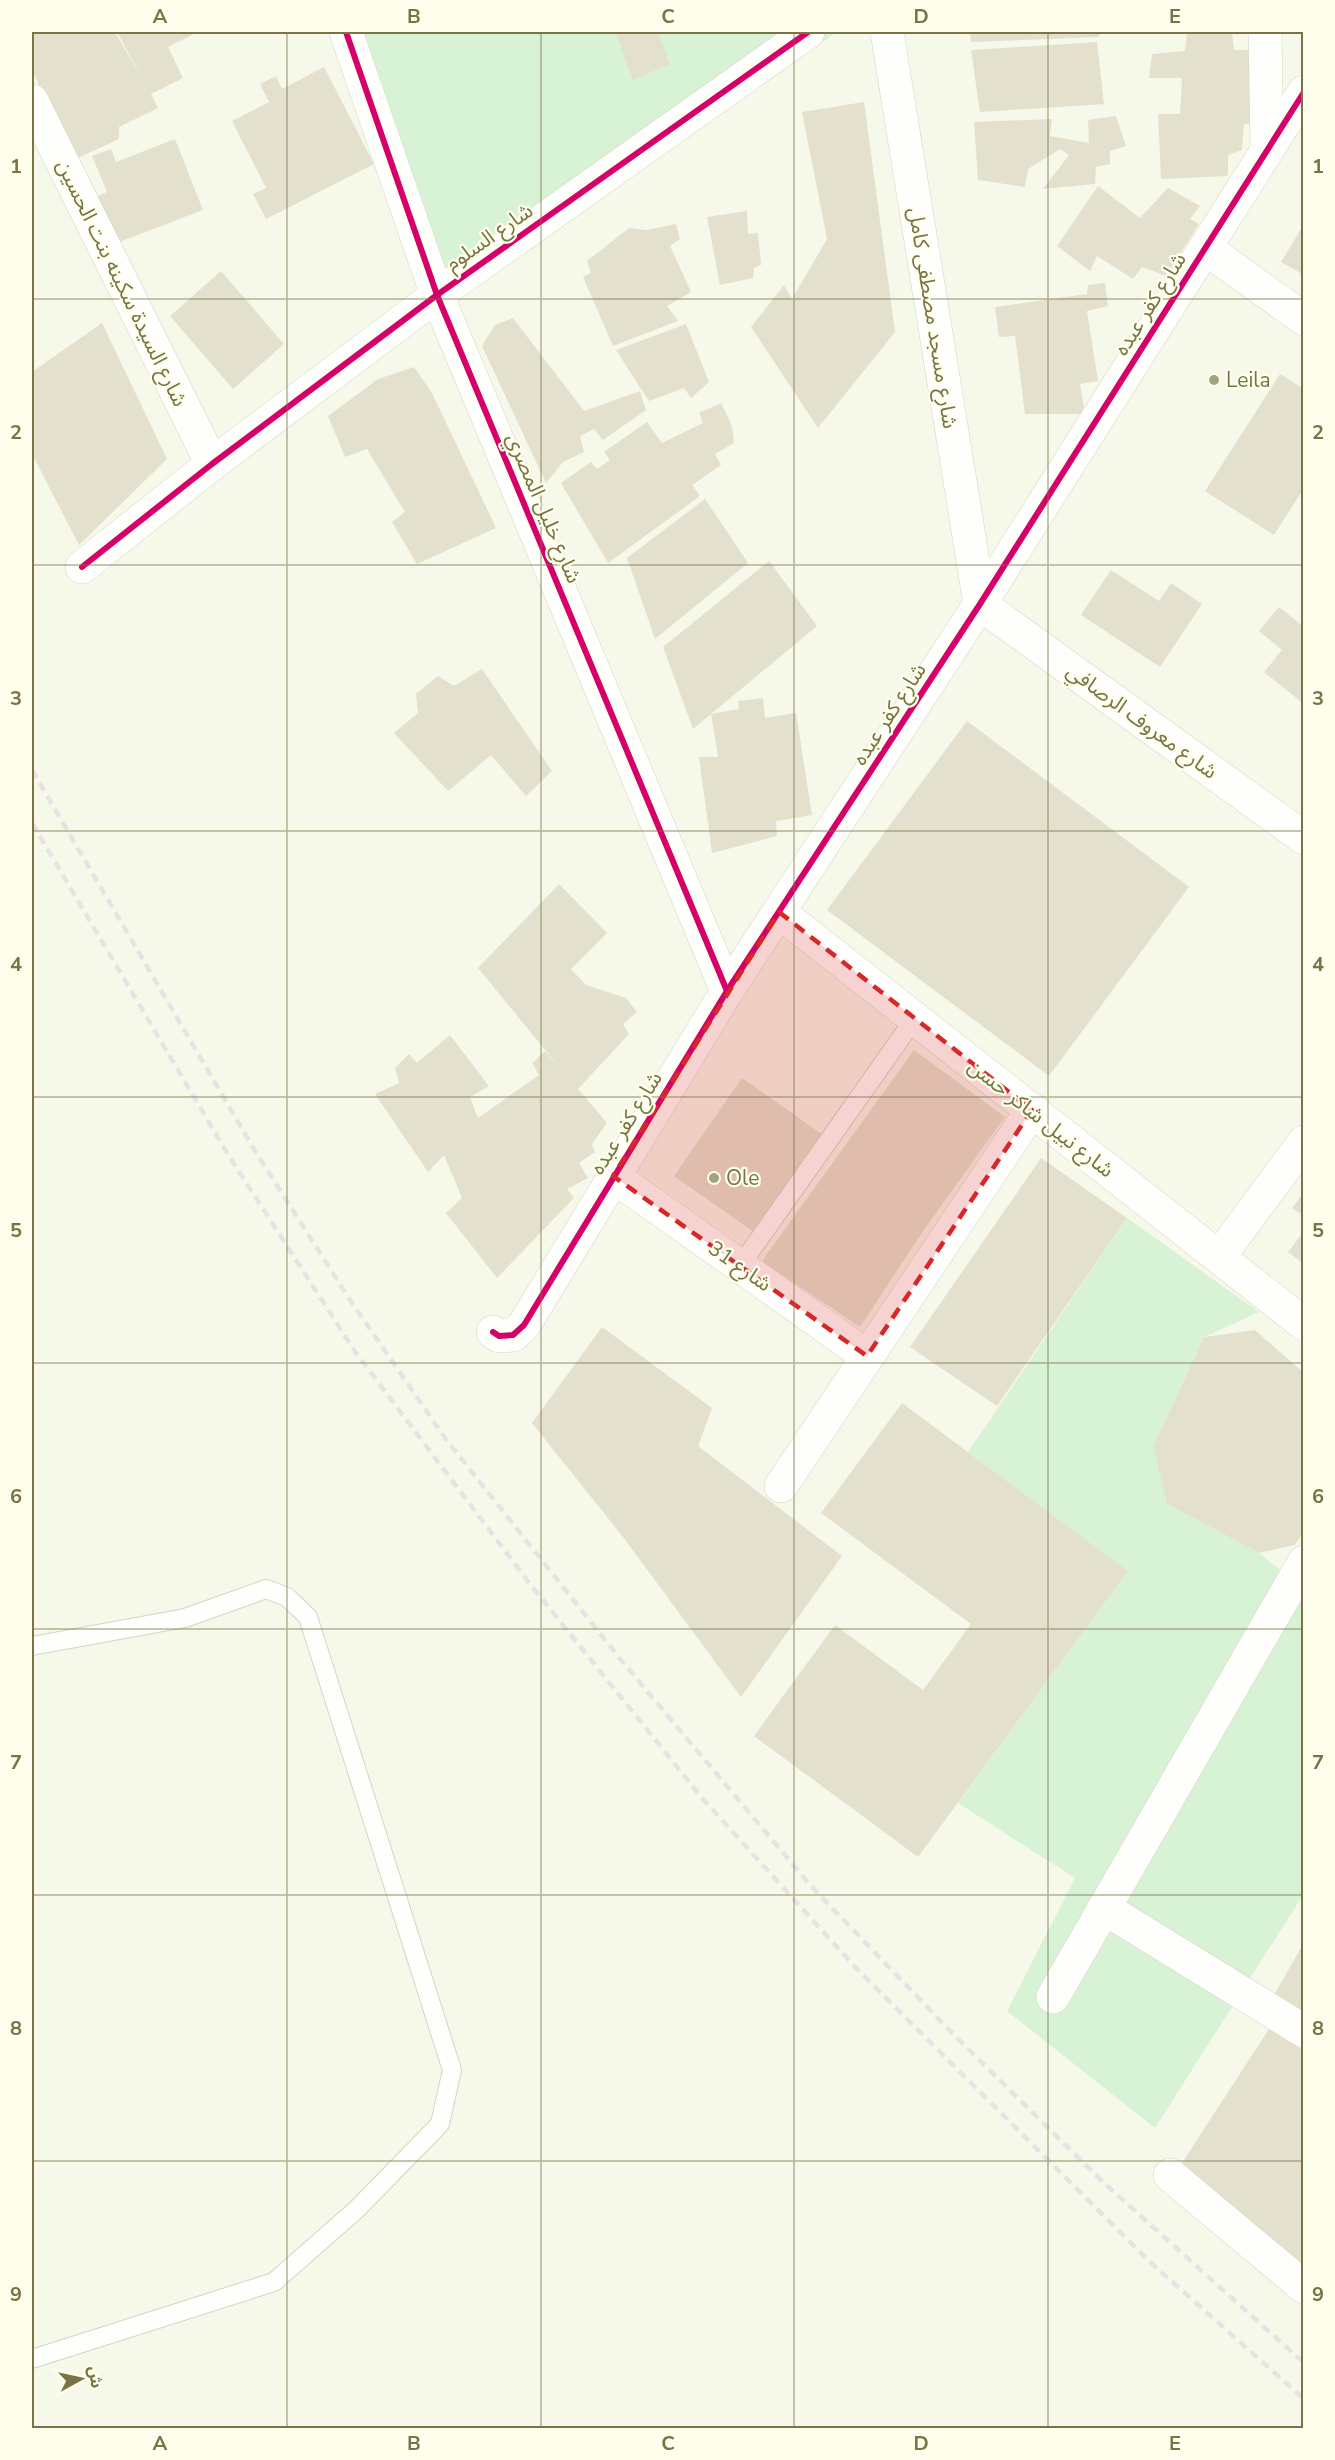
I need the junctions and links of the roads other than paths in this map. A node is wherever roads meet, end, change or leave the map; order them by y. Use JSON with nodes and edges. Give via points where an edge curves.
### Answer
{"nodes":[{"id":1,"x":346,"y":32,"type":"edge"},
{"id":2,"x":808,"y":32,"type":"edge"},
{"id":3,"x":887,"y":32,"type":"edge"},
{"id":4,"x":1265,"y":32,"type":"edge"},
{"id":5,"x":1304,"y":92,"type":"edge"},
{"id":6,"x":32,"y":101,"type":"edge"},
{"id":7,"x":1267,"y":150,"type":"junction"},
{"id":8,"x":1205,"y":248,"type":"junction"},
{"id":9,"x":437,"y":295,"type":"junction"},
{"id":10,"x":1304,"y":319,"type":"edge"},
{"id":11,"x":212,"y":464,"type":"junction"},
{"id":12,"x":82,"y":567,"type":"dead end"},
{"id":13,"x":980,"y":604,"type":"junction"},
{"id":14,"x":1304,"y":838,"type":"edge"},
{"id":15,"x":779,"y":912,"type":"junction"},
{"id":16,"x":727,"y":991,"type":"junction"},
{"id":17,"x":915,"y":1018,"type":"junction"},
{"id":18,"x":1032,"y":1110,"type":"junction"},
{"id":19,"x":1304,"y":1142,"type":"edge"},
{"id":20,"x":613,"y":1176,"type":"junction"},
{"id":21,"x":1219,"y":1257,"type":"junction"},
{"id":22,"x":740,"y":1266,"type":"junction"},
{"id":23,"x":1304,"y":1324,"type":"edge"},
{"id":24,"x":493,"y":1332,"type":"dead end"},
{"id":25,"x":867,"y":1356,"type":"junction"},
{"id":26,"x":781,"y":1486,"type":"dead end"},
{"id":27,"x":1304,"y":1562,"type":"edge"},
{"id":28,"x":1294,"y":1602,"type":"edge"},
{"id":29,"x":32,"y":1646,"type":"edge"},
{"id":30,"x":1104,"y":1908,"type":"junction"},
{"id":31,"x":1053,"y":1997,"type":"dead end"},
{"id":32,"x":1304,"y":2031,"type":"edge"},
{"id":33,"x":1170,"y":2175,"type":"dead end"},
{"id":34,"x":1304,"y":2287,"type":"edge"},
{"id":35,"x":32,"y":2359,"type":"edge"}],
"edges":[{"from":1,"to":9,"type":"street","name":"شارع خليل المصري"},
{"from":2,"to":9,"type":"street","name":"شارع السلوم"},
{"from":3,"to":13,"type":"street","name":"شارع مسجد مصطفى كامل"},
{"from":4,"to":7,"type":"street"},
{"from":5,"to":7,"type":"street","name":"شارع كفر عبده"},
{"from":6,"to":11,"type":"street","name":"شارع السيدة سكينه بنت الحسين"},
{"from":7,"to":8,"type":"street","name":"شارع كفر عبده"},
{"from":8,"to":10,"type":"street"},
{"from":8,"to":13,"type":"street","name":"شارع كفر عبده"},
{"from":9,"to":11,"type":"street","name":"شارع السلوم"},
{"from":9,"to":16,"type":"street","name":"شارع خليل المصري"},
{"from":11,"to":12,"type":"street","name":"شارع السلوم"},
{"from":13,"to":14,"type":"street","name":"شارع معروف الرصافي"},
{"from":13,"to":15,"type":"street","name":"شارع كفر عبده"},
{"from":15,"to":16,"type":"street","name":"شارع كفر عبده"},
{"from":15,"to":17,"type":"street","name":"شارع نبيل شاكر حسن"},
{"from":16,"to":20,"type":"street","name":"شارع كفر عبده"},
{"from":17,"to":18,"type":"street","name":"شارع نبيل شاكر حسن"},
{"from":17,"to":22,"type":"lane"},
{"from":18,"to":21,"type":"street","name":"شارع نبيل شاكر حسن"},
{"from":18,"to":25,"type":"street"},
{"from":19,"to":21,"type":"street"},
{"from":20,"to":22,"type":"street","name":"شارع 31"},
{"from":20,"to":24,"type":"street","name":"شارع كفر عبده","via":[[524,1325],[513,1335],[499,1336]]},
{"from":21,"to":23,"type":"street","name":"شارع نبيل شاكر حسن"},
{"from":22,"to":25,"type":"street","name":"شارع 31"},
{"from":25,"to":26,"type":"street"},
{"from":27,"to":28,"type":"street"},
{"from":28,"to":30,"type":"street"},
{"from":29,"to":35,"type":"lane","via":[[184,1618],[266,1588],[287,1597],[308,1617],[452,2070],[440,2124],[357,2210],[274,2282]]},
{"from":30,"to":31,"type":"street"},
{"from":30,"to":32,"type":"street"},
{"from":33,"to":34,"type":"street"}]}
